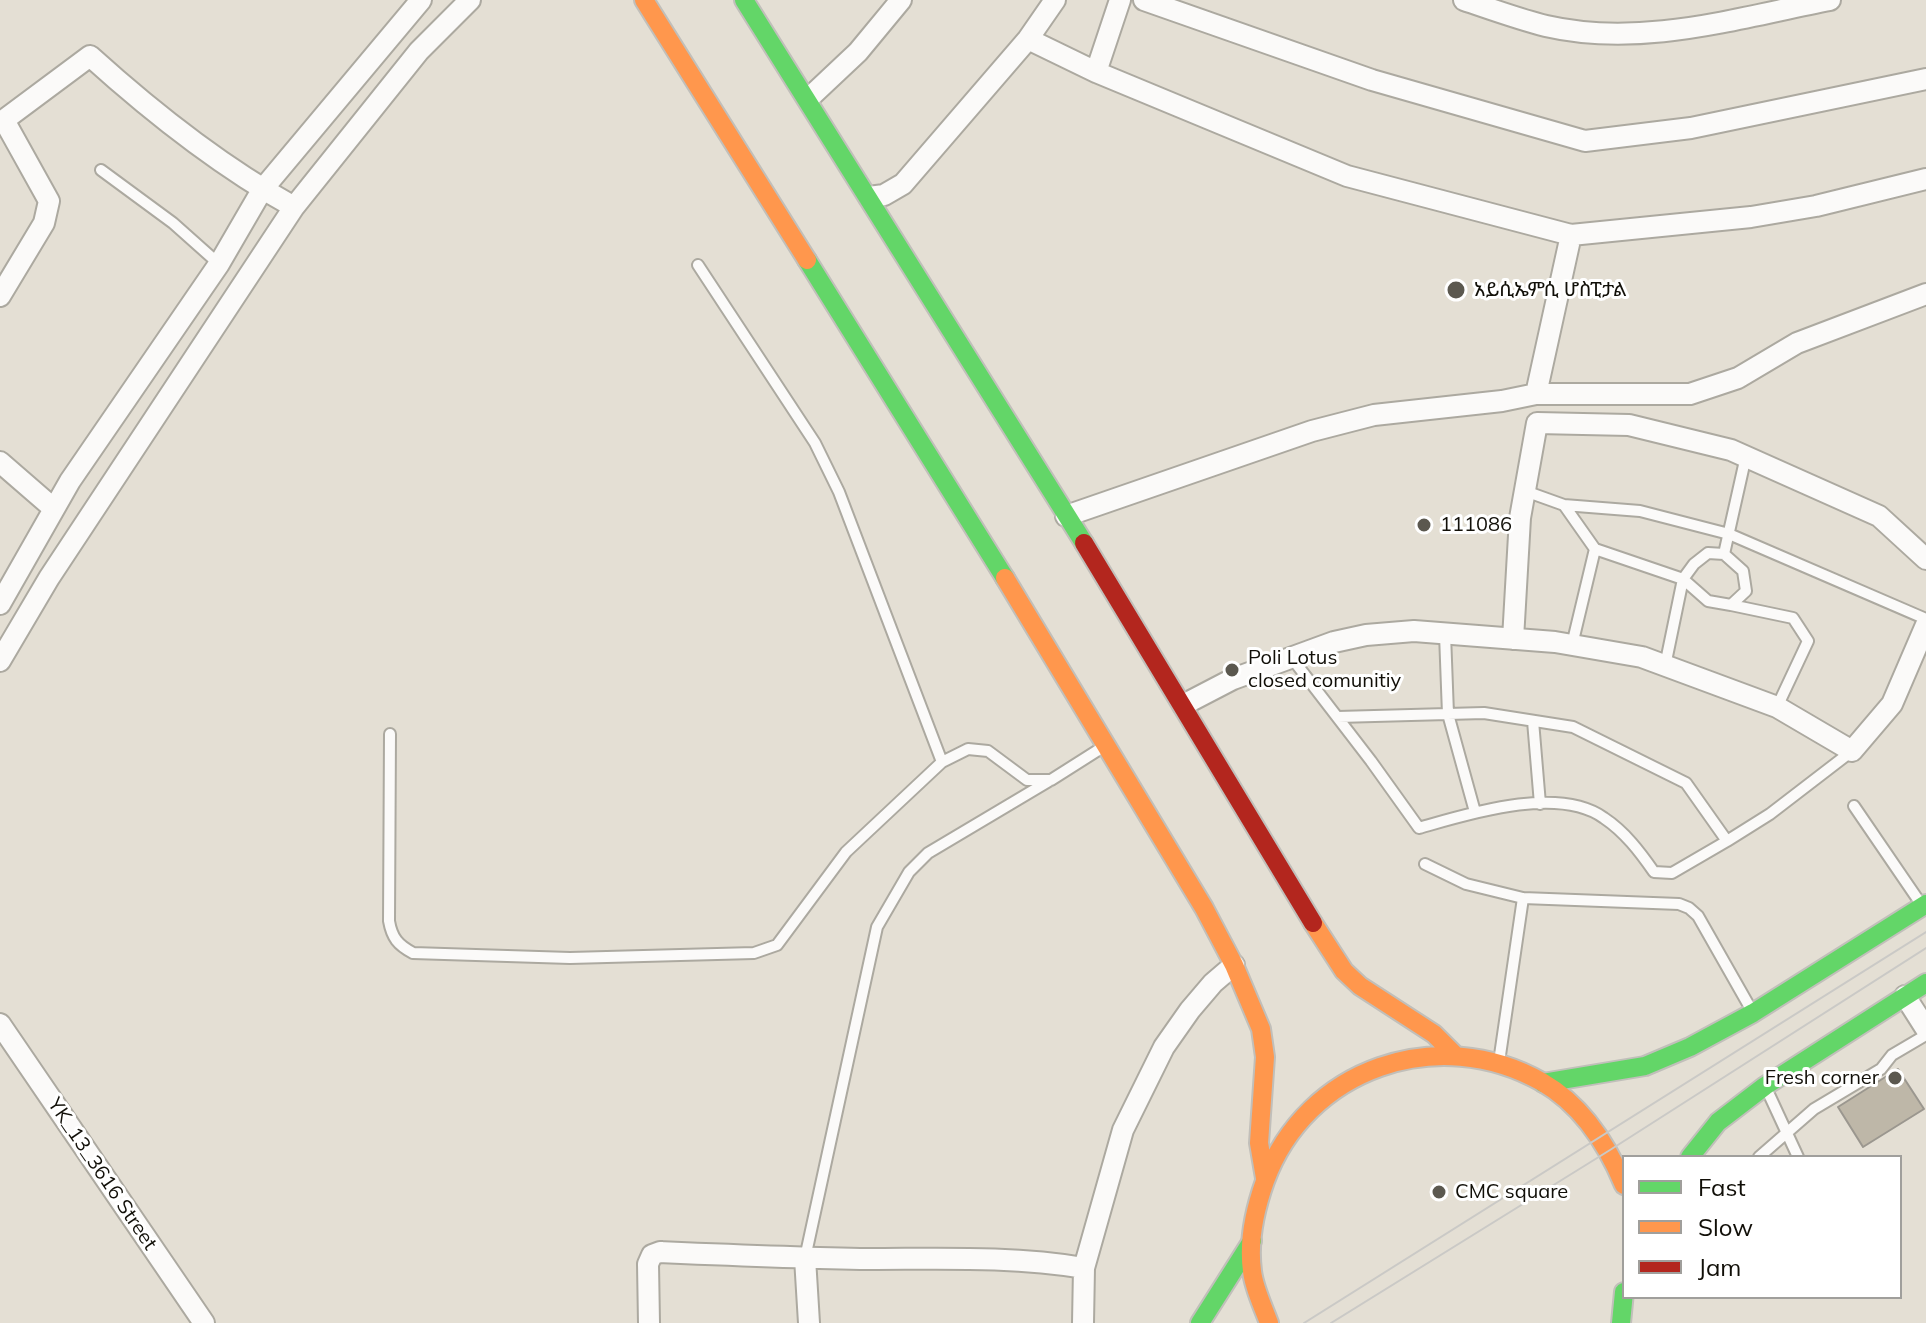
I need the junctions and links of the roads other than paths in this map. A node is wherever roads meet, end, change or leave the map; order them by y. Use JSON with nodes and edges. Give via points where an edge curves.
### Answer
{"nodes":[{"id":1,"x":421,"y":0,"type":"edge"},
{"id":2,"x":470,"y":0,"type":"edge"},
{"id":3,"x":644,"y":0,"type":"edge"},
{"id":4,"x":744,"y":0,"type":"edge"},
{"id":5,"x":901,"y":0,"type":"edge"},
{"id":6,"x":1055,"y":0,"type":"edge"},
{"id":7,"x":1120,"y":0,"type":"edge"},
{"id":8,"x":1144,"y":0,"type":"edge"},
{"id":9,"x":1464,"y":0,"type":"edge"},
{"id":10,"x":1730,"y":0,"type":"edge"},
{"id":11,"x":1830,"y":0,"type":"edge"},
{"id":12,"x":656,"y":9,"type":"edge"},
{"id":13,"x":1722,"y":21,"type":"junction"},
{"id":14,"x":1028,"y":39,"type":"junction"},
{"id":15,"x":1096,"y":72,"type":"junction"},
{"id":16,"x":1926,"y":79,"type":"edge"},
{"id":17,"x":808,"y":99,"type":"junction"},
{"id":18,"x":2,"y":122,"type":"edge"},
{"id":19,"x":101,"y":170,"type":"dead end"},
{"id":20,"x":1926,"y":179,"type":"edge"},
{"id":21,"x":262,"y":190,"type":"junction"},
{"id":22,"x":869,"y":197,"type":"junction"},
{"id":23,"x":294,"y":207,"type":"junction"},
{"id":24,"x":1571,"y":235,"type":"junction"},
{"id":25,"x":219,"y":264,"type":"junction"},
{"id":26,"x":698,"y":265,"type":"dead end"},
{"id":27,"x":1926,"y":294,"type":"edge"},
{"id":28,"x":0,"y":296,"type":"edge"},
{"id":29,"x":1536,"y":394,"type":"junction"},
{"id":30,"x":1746,"y":456,"type":"junction"},
{"id":31,"x":0,"y":462,"type":"edge"},
{"id":32,"x":1525,"y":491,"type":"junction"},
{"id":33,"x":1564,"y":505,"type":"junction"},
{"id":34,"x":53,"y":508,"type":"junction"},
{"id":35,"x":1066,"y":516,"type":"junction"},
{"id":36,"x":1729,"y":534,"type":"junction"},
{"id":37,"x":1595,"y":549,"type":"junction"},
{"id":38,"x":1724,"y":554,"type":"junction"},
{"id":39,"x":1926,"y":559,"type":"edge"},
{"id":40,"x":1683,"y":579,"type":"junction"},
{"id":41,"x":0,"y":604,"type":"edge"},
{"id":42,"x":1731,"y":605,"type":"junction"},
{"id":43,"x":1926,"y":622,"type":"edge"},
{"id":44,"x":1445,"y":634,"type":"junction"},
{"id":45,"x":1513,"y":639,"type":"junction"},
{"id":46,"x":1572,"y":645,"type":"junction"},
{"id":47,"x":1291,"y":657,"type":"junction"},
{"id":48,"x":0,"y":661,"type":"edge"},
{"id":49,"x":1665,"y":666,"type":"junction"},
{"id":50,"x":1183,"y":705,"type":"junction"},
{"id":51,"x":1777,"y":707,"type":"junction"},
{"id":52,"x":1448,"y":714,"type":"junction"},
{"id":53,"x":1338,"y":717,"type":"junction"},
{"id":54,"x":1533,"y":721,"type":"junction"},
{"id":55,"x":390,"y":734,"type":"dead end"},
{"id":56,"x":1105,"y":746,"type":"junction"},
{"id":57,"x":1852,"y":751,"type":"junction"},
{"id":58,"x":942,"y":762,"type":"junction"},
{"id":59,"x":1051,"y":780,"type":"junction"},
{"id":60,"x":1540,"y":804,"type":"junction"},
{"id":61,"x":1854,"y":806,"type":"dead end"},
{"id":62,"x":1475,"y":812,"type":"junction"},
{"id":63,"x":1727,"y":841,"type":"junction"},
{"id":64,"x":1425,"y":864,"type":"dead end"},
{"id":65,"x":1523,"y":898,"type":"junction"},
{"id":66,"x":1924,"y":905,"type":"edge"},
{"id":67,"x":1234,"y":965,"type":"junction"},
{"id":68,"x":1926,"y":983,"type":"edge"},
{"id":69,"x":1905,"y":996,"type":"junction"},
{"id":70,"x":1753,"y":1013,"type":"junction"},
{"id":71,"x":0,"y":1024,"type":"edge"},
{"id":72,"x":1926,"y":1032,"type":"edge"},
{"id":73,"x":1456,"y":1056,"type":"junction"},
{"id":74,"x":1498,"y":1063,"type":"junction"},
{"id":75,"x":1543,"y":1083,"type":"junction"},
{"id":76,"x":1765,"y":1086,"type":"junction"},
{"id":77,"x":1787,"y":1130,"type":"junction"},
{"id":78,"x":1692,"y":1155,"type":"edge"},
{"id":79,"x":1761,"y":1155,"type":"edge"},
{"id":80,"x":1797,"y":1155,"type":"edge"},
{"id":81,"x":1265,"y":1178,"type":"junction"},
{"id":82,"x":1622,"y":1180,"type":"edge"},
{"id":83,"x":1252,"y":1241,"type":"junction"},
{"id":84,"x":805,"y":1258,"type":"junction"},
{"id":85,"x":1084,"y":1268,"type":"junction"},
{"id":86,"x":1623,"y":1299,"type":"edge"},
{"id":87,"x":196,"y":1320,"type":"edge"},
{"id":88,"x":1619,"y":1321,"type":"edge"},
{"id":89,"x":649,"y":1323,"type":"edge"},
{"id":90,"x":809,"y":1323,"type":"edge"},
{"id":91,"x":1083,"y":1323,"type":"edge"},
{"id":92,"x":1200,"y":1323,"type":"edge"},
{"id":93,"x":1269,"y":1323,"type":"edge"}],
"edges":[{"from":1,"to":21,"type":"street"},
{"from":2,"to":23,"type":"street","via":[[419,51]]},
{"from":3,"to":12,"type":"main road"},
{"from":4,"to":17,"type":"main road"},
{"from":5,"to":17,"type":"street","via":[[858,52]]},
{"from":6,"to":14,"type":"street"},
{"from":7,"to":15,"type":"street"},
{"from":8,"to":16,"type":"street","via":[[1372,80],[1585,141],[1691,128]]},
{"from":9,"to":13,"type":"street","via":[[1546,26],[1589,32],[1679,31]]},
{"from":10,"to":13,"type":"street"},
{"from":11,"to":13,"type":"street"},
{"from":12,"to":56,"type":"main road"},
{"from":14,"to":15,"type":"street"},
{"from":14,"to":22,"type":"street","via":[[903,184]]},
{"from":15,"to":24,"type":"street","via":[[1347,176]]},
{"from":17,"to":22,"type":"main road"},
{"from":18,"to":21,"type":"street","via":[[90,56],[159,116]]},
{"from":18,"to":28,"type":"street","via":[[49,201],[44,223]]},
{"from":19,"to":25,"type":"lane"},
{"from":20,"to":24,"type":"street","via":[[1751,217]]},
{"from":21,"to":23,"type":"street"},
{"from":21,"to":25,"type":"street"},
{"from":22,"to":35,"type":"main road"},
{"from":23,"to":48,"type":"street"},
{"from":24,"to":29,"type":"street"},
{"from":25,"to":34,"type":"street"},
{"from":26,"to":58,"type":"lane","via":[[815,443],[839,492]]},
{"from":27,"to":29,"type":"street","via":[[1797,343],[1738,378],[1690,394]]},
{"from":29,"to":35,"type":"street","via":[[1374,415],[1312,431]]},
{"from":30,"to":32,"type":"street","via":[[1629,425],[1537,423]]},
{"from":30,"to":36,"type":"lane"},
{"from":30,"to":39,"type":"street","via":[[1879,516]]},
{"from":31,"to":34,"type":"street"},
{"from":32,"to":33,"type":"lane"},
{"from":32,"to":45,"type":"street"},
{"from":33,"to":36,"type":"lane","via":[[1640,511]]},
{"from":33,"to":37,"type":"lane"},
{"from":34,"to":41,"type":"street"},
{"from":35,"to":50,"type":"main road"},
{"from":36,"to":38,"type":"lane"},
{"from":36,"to":43,"type":"lane"},
{"from":37,"to":40,"type":"lane"},
{"from":37,"to":46,"type":"lane"},
{"from":38,"to":40,"type":"lane","via":[[1708,553]]},
{"from":38,"to":42,"type":"lane","via":[[1743,571],[1746,591]]},
{"from":40,"to":42,"type":"lane","via":[[1708,601]]},
{"from":40,"to":49,"type":"lane"},
{"from":42,"to":51,"type":"lane","via":[[1793,618],[1808,641]]},
{"from":43,"to":57,"type":"street","via":[[1892,704]]},
{"from":44,"to":45,"type":"street"},
{"from":44,"to":47,"type":"street","via":[[1366,635]]},
{"from":44,"to":52,"type":"lane"},
{"from":45,"to":46,"type":"street"},
{"from":46,"to":49,"type":"street"},
{"from":47,"to":50,"type":"street"},
{"from":47,"to":53,"type":"lane"},
{"from":49,"to":51,"type":"street"},
{"from":50,"to":73,"type":"main road","via":[[1344,971],[1434,1034]]},
{"from":51,"to":57,"type":"street"},
{"from":52,"to":53,"type":"lane"},
{"from":52,"to":54,"type":"lane"},
{"from":52,"to":62,"type":"lane"},
{"from":53,"to":62,"type":"lane","via":[[1419,828]]},
{"from":54,"to":60,"type":"lane"},
{"from":54,"to":63,"type":"lane","via":[[1573,727],[1686,783]]},
{"from":55,"to":58,"type":"lane","via":[[392,935],[413,953],[455,956],[666,957],[754,953],[777,945],[846,852]]},
{"from":56,"to":59,"type":"lane"},
{"from":56,"to":67,"type":"main road"},
{"from":57,"to":63,"type":"lane"},
{"from":58,"to":59,"type":"lane","via":[[968,749],[988,751],[1027,780]]},
{"from":59,"to":84,"type":"lane","via":[[928,853],[909,872],[877,927]]},
{"from":60,"to":62,"type":"lane"},
{"from":60,"to":63,"type":"lane","via":[[1576,806],[1603,817],[1638,848],[1654,872],[1672,873]]},
{"from":61,"to":66,"type":"lane"},
{"from":64,"to":65,"type":"lane","via":[[1466,884]]},
{"from":65,"to":70,"type":"lane","via":[[1689,908]]},
{"from":65,"to":74,"type":"lane"},
{"from":66,"to":70,"type":"main road"},
{"from":67,"to":81,"type":"main road","via":[[1263,1043],[1259,1143]]},
{"from":67,"to":85,"type":"street","via":[[1213,983],[1164,1047],[1123,1130]]},
{"from":68,"to":69,"type":"main road"},
{"from":69,"to":72,"type":"street"},
{"from":69,"to":76,"type":"main road"},
{"from":70,"to":75,"type":"main road","via":[[1645,1066]]},
{"from":71,"to":87,"type":"street","name":"YK_13_3616 Street"},
{"from":72,"to":77,"type":"lane","via":[[1881,1069]]},
{"from":73,"to":74,"type":"main road"},
{"from":73,"to":81,"type":"main road","via":[[1403,1060],[1359,1076],[1318,1100],[1286,1135]]},
{"from":74,"to":75,"type":"main road"},
{"from":75,"to":82,"type":"main road","via":[[1601,1137]]},
{"from":76,"to":77,"type":"lane"},
{"from":76,"to":78,"type":"main road","via":[[1718,1122]]},
{"from":77,"to":79,"type":"lane"},
{"from":77,"to":80,"type":"lane"},
{"from":81,"to":83,"type":"main road"},
{"from":83,"to":92,"type":"main road"},
{"from":83,"to":93,"type":"main road","via":[[1252,1270]]},
{"from":84,"to":85,"type":"street","via":[[1008,1260]]},
{"from":84,"to":89,"type":"street","via":[[652,1255]]},
{"from":84,"to":90,"type":"street"},
{"from":85,"to":91,"type":"street"},
{"from":86,"to":88,"type":"main road"}]}
